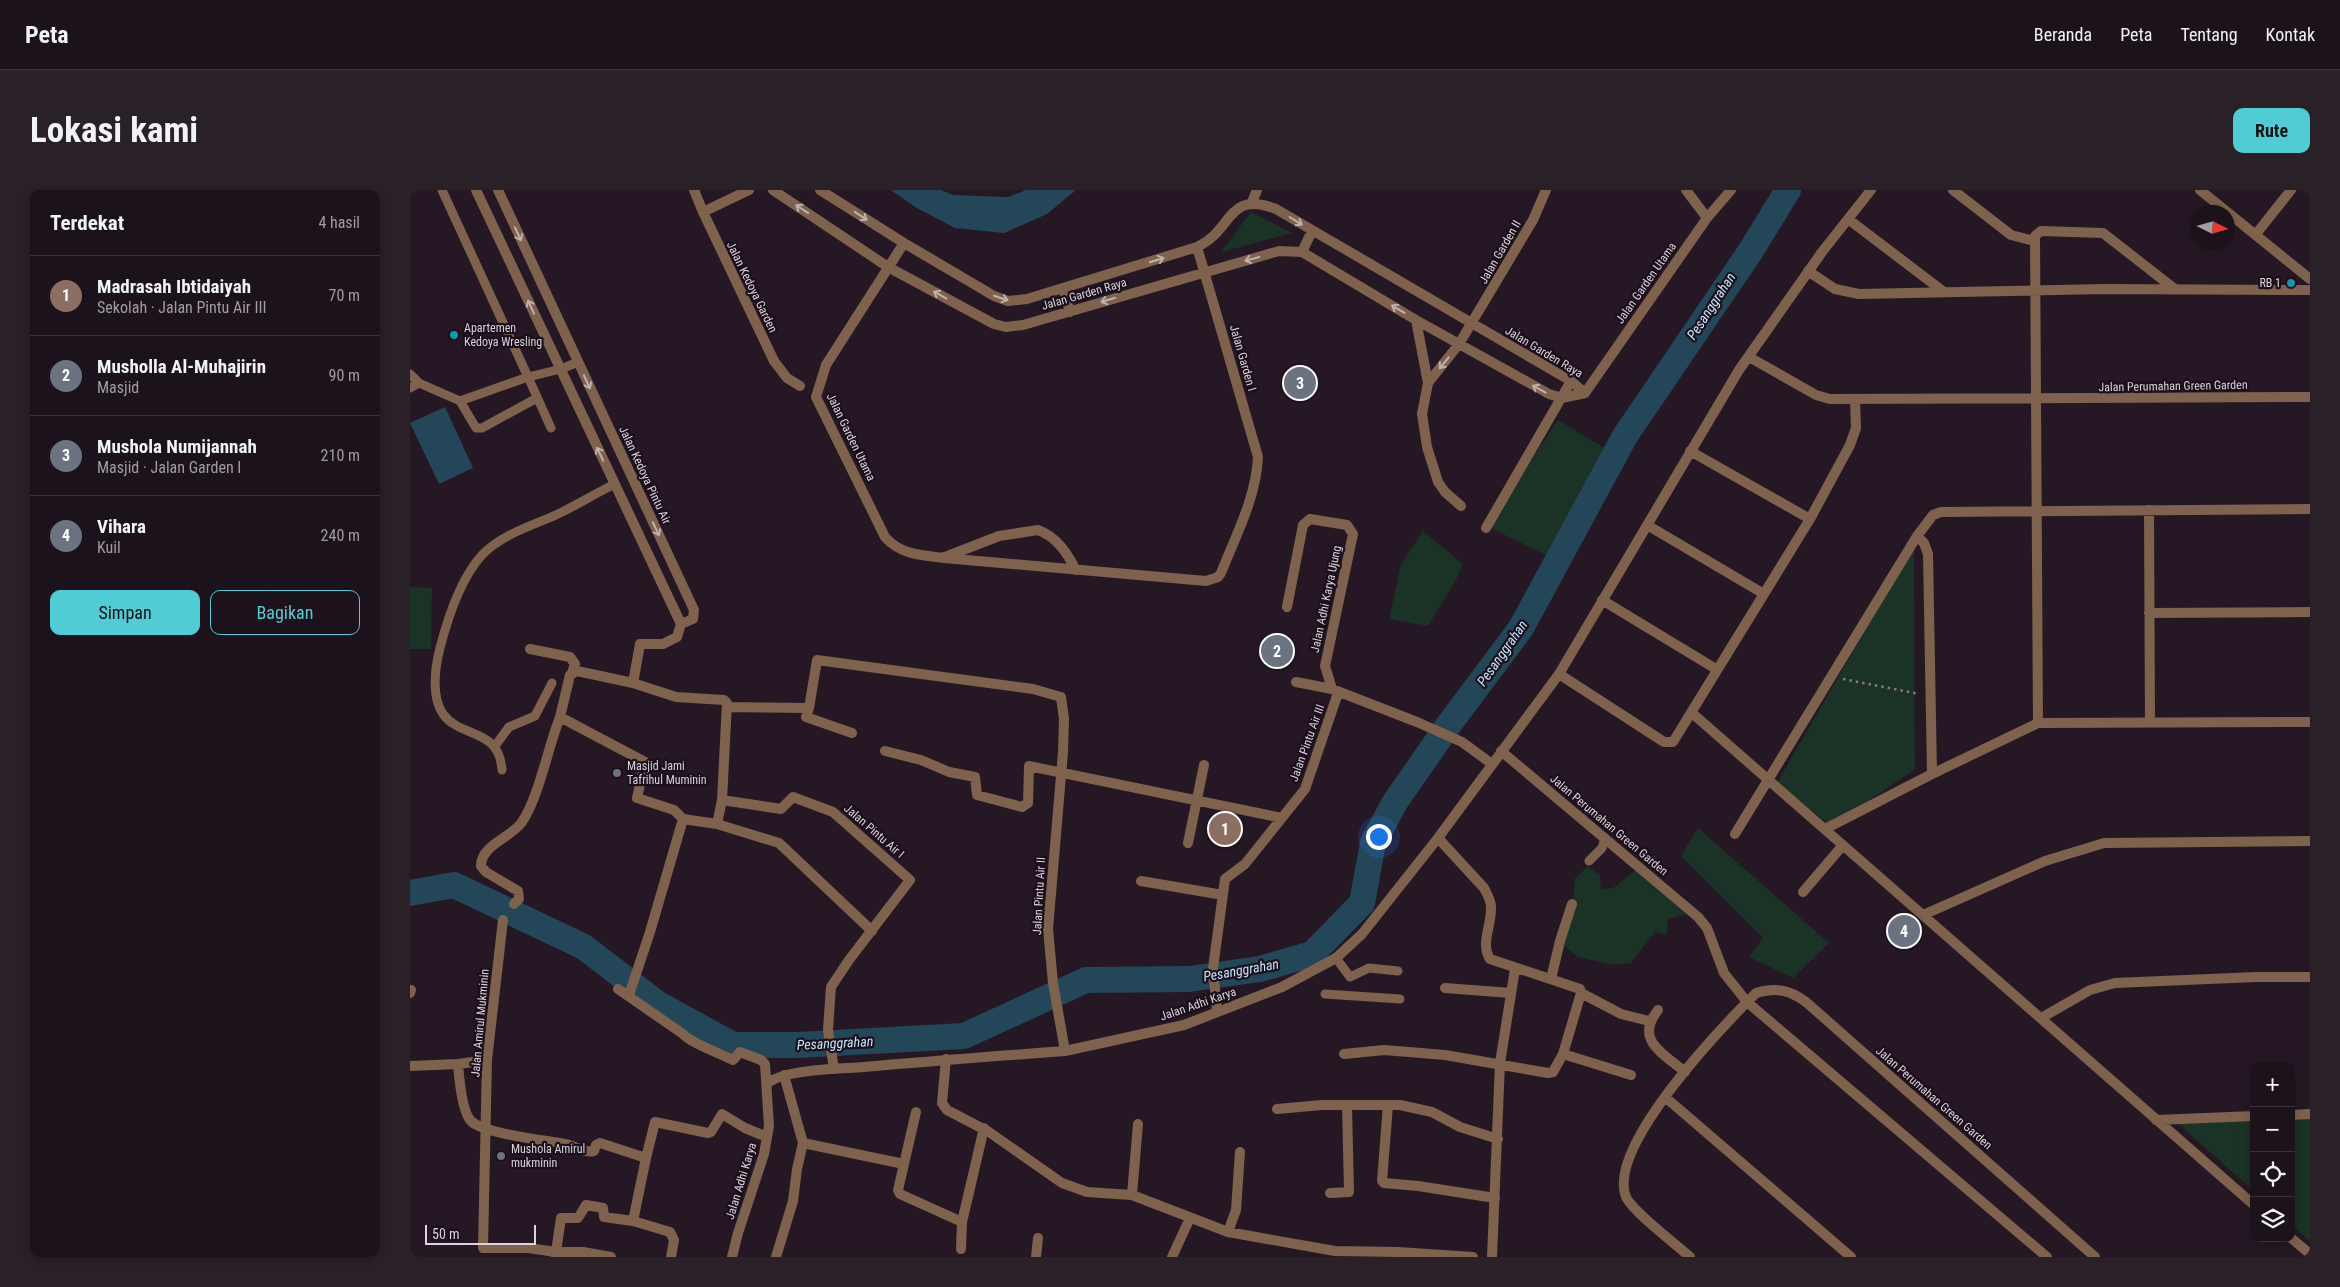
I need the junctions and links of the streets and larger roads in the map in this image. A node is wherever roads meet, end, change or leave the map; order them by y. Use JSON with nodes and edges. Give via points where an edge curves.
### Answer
{"nodes":[{"id":1,"x":476,"y":190,"type":"edge"},
{"id":2,"x":498,"y":190,"type":"edge"},
{"id":3,"x":694,"y":190,"type":"edge"},
{"id":4,"x":749,"y":190,"type":"edge"},
{"id":5,"x":773,"y":190,"type":"edge"},
{"id":6,"x":820,"y":190,"type":"edge"},
{"id":7,"x":1257,"y":190,"type":"edge"},
{"id":8,"x":1546,"y":190,"type":"edge"},
{"id":9,"x":1686,"y":190,"type":"edge"},
{"id":10,"x":1731,"y":190,"type":"edge"},
{"id":11,"x":1871,"y":190,"type":"edge"},
{"id":12,"x":1953,"y":190,"type":"edge"},
{"id":13,"x":2200,"y":190,"type":"edge"},
{"id":14,"x":2291,"y":190,"type":"edge"},
{"id":15,"x":1252,"y":202,"type":"junction"},
{"id":16,"x":703,"y":212,"type":"junction"},
{"id":17,"x":1707,"y":218,"type":"junction"},
{"id":18,"x":1848,"y":219,"type":"junction"},
{"id":19,"x":1312,"y":231,"type":"junction"},
{"id":20,"x":2256,"y":234,"type":"junction"},
{"id":21,"x":2034,"y":241,"type":"junction"},
{"id":22,"x":904,"y":243,"type":"junction"},
{"id":23,"x":1197,"y":247,"type":"junction"},
{"id":24,"x":1302,"y":252,"type":"junction"},
{"id":25,"x":888,"y":266,"type":"junction"},
{"id":26,"x":1808,"y":271,"type":"junction"},
{"id":27,"x":1205,"y":272,"type":"junction"},
{"id":28,"x":2310,"y":279,"type":"edge"},
{"id":29,"x":1063,"y":288,"type":"junction"},
{"id":30,"x":2176,"y":290,"type":"junction"},
{"id":31,"x":2310,"y":290,"type":"edge"},
{"id":32,"x":2035,"y":291,"type":"junction"},
{"id":33,"x":1944,"y":292,"type":"junction"},
{"id":34,"x":1070,"y":312,"type":"junction"},
{"id":35,"x":1416,"y":320,"type":"junction"},
{"id":36,"x":1472,"y":324,"type":"junction"},
{"id":37,"x":1460,"y":344,"type":"junction"},
{"id":38,"x":1749,"y":357,"type":"junction"},
{"id":39,"x":1571,"y":381,"type":"junction"},
{"id":40,"x":1428,"y":383,"type":"junction"},
{"id":41,"x":800,"y":386,"type":"dead end"},
{"id":42,"x":1585,"y":393,"type":"junction"},
{"id":43,"x":2310,"y":397,"type":"edge"},
{"id":44,"x":1562,"y":398,"type":"junction"},
{"id":45,"x":1855,"y":400,"type":"junction"},
{"id":46,"x":2037,"y":400,"type":"junction"},
{"id":47,"x":1690,"y":451,"type":"junction"},
{"id":48,"x":1257,"y":476,"type":"joint"},
{"id":49,"x":1461,"y":506,"type":"dead end"},
{"id":50,"x":2310,"y":509,"type":"edge"},
{"id":51,"x":2149,"y":510,"type":"junction"},
{"id":52,"x":2038,"y":511,"type":"junction"},
{"id":53,"x":1810,"y":519,"type":"junction"},
{"id":54,"x":1647,"y":525,"type":"junction"},
{"id":55,"x":1486,"y":528,"type":"dead end"},
{"id":56,"x":1917,"y":536,"type":"junction"},
{"id":57,"x":944,"y":558,"type":"junction"},
{"id":58,"x":1076,"y":570,"type":"junction"},
{"id":59,"x":1764,"y":594,"type":"junction"},
{"id":60,"x":1602,"y":600,"type":"junction"},
{"id":61,"x":1287,"y":607,"type":"dead end"},
{"id":62,"x":2310,"y":612,"type":"edge"},
{"id":63,"x":2150,"y":613,"type":"junction"},
{"id":64,"x":681,"y":624,"type":"junction"},
{"id":65,"x":530,"y":649,"type":"dead end"},
{"id":66,"x":1716,"y":669,"type":"junction"},
{"id":67,"x":572,"y":673,"type":"junction"},
{"id":68,"x":1559,"y":674,"type":"junction"},
{"id":69,"x":1296,"y":682,"type":"dead end"},
{"id":70,"x":633,"y":684,"type":"junction"},
{"id":71,"x":1335,"y":691,"type":"junction"},
{"id":72,"x":727,"y":707,"type":"junction"},
{"id":73,"x":809,"y":708,"type":"junction"},
{"id":74,"x":1692,"y":713,"type":"junction"},
{"id":75,"x":560,"y":717,"type":"junction"},
{"id":76,"x":2310,"y":722,"type":"edge"},
{"id":77,"x":2038,"y":723,"type":"junction"},
{"id":78,"x":2150,"y":723,"type":"junction"},
{"id":79,"x":852,"y":733,"type":"dead end"},
{"id":80,"x":886,"y":751,"type":"dead end"},
{"id":81,"x":1501,"y":752,"type":"junction"},
{"id":82,"x":1492,"y":764,"type":"junction"},
{"id":83,"x":1204,"y":765,"type":"dead end"},
{"id":84,"x":1060,"y":771,"type":"junction"},
{"id":85,"x":1932,"y":774,"type":"junction"},
{"id":86,"x":1768,"y":780,"type":"junction"},
{"id":87,"x":722,"y":800,"type":"junction"},
{"id":88,"x":1198,"y":801,"type":"junction"},
{"id":89,"x":1282,"y":818,"type":"junction"},
{"id":90,"x":683,"y":819,"type":"junction"},
{"id":91,"x":717,"y":824,"type":"junction"},
{"id":92,"x":1824,"y":829,"type":"junction"},
{"id":93,"x":1736,"y":834,"type":"dead end"},
{"id":94,"x":1438,"y":838,"type":"junction"},
{"id":95,"x":2310,"y":841,"type":"edge"},
{"id":96,"x":1188,"y":843,"type":"dead end"},
{"id":97,"x":1843,"y":845,"type":"junction"},
{"id":98,"x":1141,"y":882,"type":"dead end"},
{"id":99,"x":1803,"y":892,"type":"dead end"},
{"id":100,"x":1223,"y":895,"type":"junction"},
{"id":101,"x":514,"y":904,"type":"dead end"},
{"id":102,"x":1572,"y":904,"type":"dead end"},
{"id":103,"x":1922,"y":915,"type":"junction"},
{"id":104,"x":502,"y":920,"type":"dead end"},
{"id":105,"x":872,"y":931,"type":"junction"},
{"id":106,"x":1514,"y":969,"type":"junction"},
{"id":107,"x":2310,"y":977,"type":"edge"},
{"id":108,"x":1551,"y":979,"type":"junction"},
{"id":109,"x":1445,"y":988,"type":"dead end"},
{"id":110,"x":618,"y":989,"type":"dead end"},
{"id":111,"x":1511,"y":993,"type":"junction"},
{"id":112,"x":1581,"y":993,"type":"junction"},
{"id":113,"x":629,"y":995,"type":"junction"},
{"id":114,"x":1747,"y":1002,"type":"junction"},
{"id":115,"x":1658,"y":1010,"type":"dead end"},
{"id":116,"x":1217,"y":1012,"type":"junction"},
{"id":117,"x":2041,"y":1018,"type":"junction"},
{"id":118,"x":1649,"y":1021,"type":"junction"},
{"id":119,"x":1065,"y":1051,"type":"junction"},
{"id":120,"x":1344,"y":1054,"type":"dead end"},
{"id":121,"x":1564,"y":1054,"type":"junction"},
{"id":122,"x":487,"y":1060,"type":"junction"},
{"id":123,"x":946,"y":1060,"type":"junction"},
{"id":124,"x":1500,"y":1063,"type":"junction"},
{"id":125,"x":458,"y":1064,"type":"junction"},
{"id":126,"x":410,"y":1066,"type":"edge"},
{"id":127,"x":834,"y":1069,"type":"junction"},
{"id":128,"x":1685,"y":1072,"type":"junction"},
{"id":129,"x":784,"y":1075,"type":"junction"},
{"id":130,"x":1631,"y":1075,"type":"dead end"},
{"id":131,"x":768,"y":1083,"type":"junction"},
{"id":132,"x":1665,"y":1097,"type":"junction"},
{"id":133,"x":1347,"y":1105,"type":"junction"},
{"id":134,"x":1388,"y":1105,"type":"junction"},
{"id":135,"x":1277,"y":1109,"type":"dead end"},
{"id":136,"x":916,"y":1112,"type":"dead end"},
{"id":137,"x":2310,"y":1114,"type":"edge"},
{"id":138,"x":2295,"y":1115,"type":"edge"},
{"id":139,"x":2250,"y":1116,"type":"edge"},
{"id":140,"x":2156,"y":1120,"type":"junction"},
{"id":141,"x":1138,"y":1124,"type":"dead end"},
{"id":142,"x":984,"y":1128,"type":"junction"},
{"id":143,"x":486,"y":1129,"type":"junction"},
{"id":144,"x":768,"y":1137,"type":"junction"},
{"id":145,"x":1498,"y":1139,"type":"junction"},
{"id":146,"x":803,"y":1143,"type":"junction"},
{"id":147,"x":1240,"y":1152,"type":"dead end"},
{"id":148,"x":646,"y":1158,"type":"junction"},
{"id":149,"x":904,"y":1164,"type":"junction"},
{"id":150,"x":1330,"y":1193,"type":"dead end"},
{"id":151,"x":1132,"y":1195,"type":"junction"},
{"id":152,"x":1495,"y":1198,"type":"junction"},
{"id":153,"x":2250,"y":1202,"type":"edge"},
{"id":154,"x":1190,"y":1218,"type":"junction"},
{"id":155,"x":633,"y":1221,"type":"junction"},
{"id":156,"x":962,"y":1222,"type":"junction"},
{"id":157,"x":1228,"y":1232,"type":"junction"},
{"id":158,"x":1038,"y":1238,"type":"dead end"},
{"id":159,"x":2295,"y":1241,"type":"edge"},
{"id":160,"x":961,"y":1249,"type":"dead end"},
{"id":161,"x":555,"y":1254,"type":"edge"},
{"id":162,"x":2310,"y":1254,"type":"edge"},
{"id":163,"x":611,"y":1257,"type":"edge"},
{"id":164,"x":671,"y":1257,"type":"edge"},
{"id":165,"x":732,"y":1257,"type":"edge"},
{"id":166,"x":776,"y":1257,"type":"edge"},
{"id":167,"x":1036,"y":1257,"type":"edge"},
{"id":168,"x":1172,"y":1257,"type":"edge"},
{"id":169,"x":1472,"y":1257,"type":"edge"},
{"id":170,"x":1492,"y":1257,"type":"edge"},
{"id":171,"x":1690,"y":1257,"type":"edge"},
{"id":172,"x":1851,"y":1257,"type":"edge"},
{"id":173,"x":2047,"y":1257,"type":"edge"},
{"id":174,"x":2095,"y":1257,"type":"edge"}],
"edges":[{"from":64,"to":1,"type":"street","one_way":true},
{"from":2,"to":64,"type":"street","name":"Jalan Kedoya Pintu Air","one_way":true,"via":[[694,610],[694,619]]},
{"from":3,"to":16,"type":"street","name":"Jalan Kedoya Garden"},
{"from":4,"to":16,"type":"street"},
{"from":25,"to":5,"type":"street","name":"Jalan Garden Raya","one_way":true},
{"from":6,"to":22,"type":"street","name":"Jalan Garden Raya","one_way":true},
{"from":7,"to":15,"type":"street"},
{"from":8,"to":36,"type":"street","name":"Jalan Garden II","via":[[1533,220]]},
{"from":9,"to":17,"type":"street"},
{"from":10,"to":17,"type":"street","name":"Jalan Garden Utama"},
{"from":11,"to":18,"type":"street"},
{"from":12,"to":21,"type":"street","via":[[2011,235]]},
{"from":13,"to":20,"type":"street"},
{"from":14,"to":20,"type":"street"},
{"from":15,"to":19,"type":"street","name":"Jalan Garden Raya","one_way":true,"via":[[1276,209]]},
{"from":15,"to":23,"type":"street","name":"Jalan Garden Raya","via":[[1234,211],[1210,241]]},
{"from":16,"to":41,"type":"street","name":"Jalan Kedoya Garden","via":[[774,361],[787,378]]},
{"from":17,"to":42,"type":"street","name":"Jalan Garden Utama"},
{"from":18,"to":26,"type":"street"},
{"from":18,"to":33,"type":"street"},
{"from":19,"to":24,"type":"street"},
{"from":19,"to":36,"type":"street","name":"Jalan Garden Raya"},
{"from":20,"to":28,"type":"street"},
{"from":21,"to":30,"type":"street","via":[[2041,231],[2103,233]]},
{"from":21,"to":32,"type":"street"},
{"from":22,"to":25,"type":"street","name":"Jalan Garden Utama"},
{"from":22,"to":29,"type":"street","name":"Jalan Garden Raya","one_way":true,"via":[[1002,300],[1028,299]]},
{"from":23,"to":27,"type":"street","name":"Jalan Garden I"},
{"from":29,"to":23,"type":"street","name":"Jalan Garden Raya","one_way":true},
{"from":24,"to":27,"type":"street","name":"Jalan Garden Raya","one_way":true,"via":[[1279,251]]},
{"from":35,"to":24,"type":"street","name":"Jalan Garden Raya","one_way":true},
{"from":34,"to":25,"type":"street","name":"Jalan Garden Raya","one_way":true,"via":[[1023,325],[1000,326]]},
{"from":25,"to":57,"type":"street","name":"Jalan Garden Utama","via":[[826,365],[816,397],[885,537],[906,552]]},
{"from":26,"to":33,"type":"street","via":[[1846,293]]},
{"from":26,"to":38,"type":"street"},
{"from":27,"to":34,"type":"street","name":"Jalan Garden Raya","one_way":true},
{"from":27,"to":48,"type":"street","name":"Jalan Garden I","via":[[1253,437],[1258,457]]},
{"from":29,"to":34,"type":"street"},
{"from":30,"to":31,"type":"street"},
{"from":30,"to":32,"type":"street"},
{"from":32,"to":33,"type":"street"},
{"from":32,"to":46,"type":"street"},
{"from":35,"to":37,"type":"street","name":"Jalan Garden Raya"},
{"from":35,"to":40,"type":"street"},
{"from":36,"to":37,"type":"street"},
{"from":36,"to":39,"type":"street","name":"Jalan Garden Raya"},
{"from":37,"to":40,"type":"street","one_way":true},
{"from":44,"to":37,"type":"street","name":"Jalan Garden Raya","one_way":true,"via":[[1549,394]]},
{"from":38,"to":45,"type":"street","name":"Jalan Perumahan Green Garden","via":[[1816,395]]},
{"from":38,"to":47,"type":"street"},
{"from":39,"to":42,"type":"street","name":"Jalan Garden Raya"},
{"from":39,"to":44,"type":"street"},
{"from":40,"to":49,"type":"street","via":[[1422,414],[1434,473],[1445,492]]},
{"from":42,"to":44,"type":"street","name":"Jalan Garden Raya"},
{"from":43,"to":46,"type":"street","name":"Jalan Perumahan Green Garden"},
{"from":44,"to":55,"type":"street"},
{"from":45,"to":46,"type":"street","name":"Jalan Perumahan Green Garden"},
{"from":45,"to":53,"type":"street","via":[[1856,428],[1850,445]]},
{"from":46,"to":52,"type":"street"},
{"from":47,"to":53,"type":"street"},
{"from":47,"to":54,"type":"street"},
{"from":48,"to":58,"type":"street","name":"Jalan Garden Utama","via":[[1218,577],[1206,581]]},
{"from":50,"to":51,"type":"street"},
{"from":51,"to":52,"type":"street"},
{"from":51,"to":63,"type":"street"},
{"from":52,"to":56,"type":"street","via":[[1941,512],[1933,515]]},
{"from":52,"to":77,"type":"street"},
{"from":53,"to":59,"type":"street"},
{"from":54,"to":59,"type":"street"},
{"from":54,"to":60,"type":"street"},
{"from":56,"to":85,"type":"street","via":[[1928,554]]},
{"from":56,"to":86,"type":"street"},
{"from":57,"to":58,"type":"street","name":"Jalan Garden Utama"},
{"from":57,"to":58,"type":"street","via":[[998,536],[1038,530],[1058,542]]},
{"from":59,"to":66,"type":"street"},
{"from":60,"to":66,"type":"street"},
{"from":60,"to":68,"type":"street"},
{"from":61,"to":71,"type":"street","name":"Jalan Adhi Karya Ujung","via":[[1303,525],[1310,519],[1347,525],[1352,534],[1325,666]]},
{"from":62,"to":63,"type":"street"},
{"from":63,"to":78,"type":"street"},
{"from":64,"to":70,"type":"street","via":[[677,637],[663,644],[640,644]]},
{"from":65,"to":67,"type":"street","via":[[570,657],[575,664]]},
{"from":66,"to":74,"type":"street"},
{"from":67,"to":70,"type":"street","via":[[576,671]]},
{"from":67,"to":75,"type":"street"},
{"from":68,"to":74,"type":"street","via":[[1664,742],[1675,740]]},
{"from":68,"to":81,"type":"street"},
{"from":69,"to":71,"type":"street"},
{"from":70,"to":72,"type":"street","via":[[676,697],[724,700]]},
{"from":71,"to":82,"type":"street","via":[[1453,738]]},
{"from":71,"to":89,"type":"street","name":"Jalan Pintu Air III","via":[[1305,789]]},
{"from":72,"to":73,"type":"street"},
{"from":72,"to":87,"type":"street"},
{"from":73,"to":79,"type":"street","via":[[806,718]]},
{"from":73,"to":84,"type":"street","name":"Jalan Pintu Air II","via":[[817,660],[1049,692],[1061,697],[1063,704]]},
{"from":74,"to":86,"type":"street"},
{"from":75,"to":90,"type":"street","via":[[645,762],[638,798],[674,810]]},
{"from":75,"to":101,"type":"street","via":[[530,809],[520,824],[486,852],[481,862],[486,872],[518,891],[519,899]]},
{"from":76,"to":78,"type":"street"},
{"from":77,"to":78,"type":"street"},
{"from":77,"to":85,"type":"street"},
{"from":80,"to":84,"type":"street","via":[[921,760],[949,772],[976,777],[977,795],[1022,807],[1028,803],[1029,766]]},
{"from":81,"to":82,"type":"street","name":"Jalan Adhi Karya"},
{"from":81,"to":114,"type":"street","name":"Jalan Perumahan Green Garden","via":[[1702,922],[1714,943],[1724,973]]},
{"from":82,"to":94,"type":"street","name":"Jalan Adhi Karya"},
{"from":83,"to":88,"type":"street"},
{"from":84,"to":88,"type":"street"},
{"from":84,"to":119,"type":"street","name":"Jalan Pintu Air II","via":[[1048,929]]},
{"from":85,"to":92,"type":"street"},
{"from":86,"to":92,"type":"street"},
{"from":86,"to":93,"type":"street"},
{"from":87,"to":91,"type":"street"},
{"from":87,"to":105,"type":"street","name":"Jalan Pintu Air I","via":[[781,809],[793,797],[833,812],[910,880]]},
{"from":88,"to":89,"type":"street"},
{"from":88,"to":96,"type":"street"},
{"from":89,"to":100,"type":"street","name":"Jalan Pintu Air III","via":[[1245,864],[1225,879]]},
{"from":90,"to":91,"type":"street"},
{"from":90,"to":113,"type":"street"},
{"from":91,"to":105,"type":"street","via":[[779,843]]},
{"from":92,"to":97,"type":"street"},
{"from":94,"to":106,"type":"street","via":[[1484,888],[1489,898],[1487,954],[1490,959]]},
{"from":94,"to":116,"type":"street","name":"Jalan Adhi Karya","via":[[1362,934],[1336,958],[1282,987]]},
{"from":95,"to":103,"type":"street","via":[[2104,843],[2045,861]]},
{"from":97,"to":99,"type":"street"},
{"from":97,"to":103,"type":"street"},
{"from":98,"to":100,"type":"street"},
{"from":100,"to":116,"type":"street","name":"Jalan Pintu Air III","via":[[1213,968]]},
{"from":102,"to":108,"type":"street"},
{"from":103,"to":117,"type":"street"},
{"from":104,"to":122,"type":"street","name":"Jalan Amirul Mukminin"},
{"from":105,"to":127,"type":"street","name":"Jalan Pintu Air I","via":[[831,987],[828,1030]]},
{"from":106,"to":108,"type":"street"},
{"from":106,"to":111,"type":"street"},
{"from":107,"to":117,"type":"street","via":[[2115,983],[2090,990]]},
{"from":108,"to":112,"type":"street","via":[[1578,987]]},
{"from":109,"to":111,"type":"street"},
{"from":110,"to":113,"type":"street","name":"Jalan Adhi Karya"},
{"from":111,"to":124,"type":"street"},
{"from":112,"to":118,"type":"street","via":[[1621,1014]]},
{"from":112,"to":121,"type":"street"},
{"from":113,"to":131,"type":"street","name":"Jalan Adhi Karya","via":[[687,1040],[733,1060],[740,1052],[764,1062]]},
{"from":114,"to":128,"type":"street","name":"Jalan Perumahan Green Garden"},
{"from":114,"to":173,"type":"street","name":"Jalan Perumahan Green Garden"},
{"from":114,"to":174,"type":"street","name":"Jalan Perumahan Green Garden","via":[[1756,993],[1768,990],[1782,990],[1806,1002]]},
{"from":115,"to":118,"type":"street"},
{"from":116,"to":119,"type":"street","name":"Jalan Adhi Karya","via":[[1184,1025]]},
{"from":117,"to":140,"type":"street"},
{"from":118,"to":128,"type":"street","via":[[1651,1044]]},
{"from":119,"to":123,"type":"street","name":"Jalan Adhi Karya"},
{"from":120,"to":124,"type":"street","via":[[1384,1050],[1445,1054]]},
{"from":121,"to":124,"type":"street","via":[[1551,1073]]},
{"from":121,"to":130,"type":"street"},
{"from":122,"to":125,"type":"street"},
{"from":122,"to":143,"type":"street","name":"Jalan Amirul Mukminin"},
{"from":123,"to":127,"type":"street","name":"Jalan Adhi Karya"},
{"from":123,"to":142,"type":"street","via":[[942,1103],[947,1110]]},
{"from":124,"to":145,"type":"street"},
{"from":125,"to":126,"type":"street"},
{"from":125,"to":143,"type":"street","via":[[460,1092],[468,1118]]},
{"from":127,"to":129,"type":"street","name":"Jalan Adhi Karya"},
{"from":128,"to":132,"type":"street","name":"Jalan Perumahan Green Garden"},
{"from":129,"to":131,"type":"street","name":"Jalan Adhi Karya"},
{"from":129,"to":146,"type":"street"},
{"from":131,"to":144,"type":"street","name":"Jalan Adhi Karya"},
{"from":132,"to":171,"type":"street","name":"Jalan Perumahan Green Garden","via":[[1638,1137],[1627,1167],[1624,1189],[1632,1205]]},
{"from":132,"to":172,"type":"street"},
{"from":133,"to":134,"type":"street"},
{"from":133,"to":135,"type":"street"},
{"from":133,"to":150,"type":"street","via":[[1349,1192]]},
{"from":134,"to":145,"type":"street","via":[[1432,1112],[1460,1127]]},
{"from":134,"to":152,"type":"street","via":[[1384,1184]]},
{"from":136,"to":149,"type":"street"},
{"from":137,"to":138,"type":"street"},
{"from":139,"to":140,"type":"street"},
{"from":140,"to":153,"type":"street"},
{"from":141,"to":151,"type":"street"},
{"from":142,"to":151,"type":"street","via":[[1074,1189]]},
{"from":142,"to":156,"type":"street"},
{"from":143,"to":148,"type":"street","via":[[570,1145],[589,1152],[600,1143]]},
{"from":143,"to":161,"type":"street","name":"Jalan Amirul Mukminin","via":[[482,1246],[494,1250],[528,1248]]},
{"from":144,"to":148,"type":"street","via":[[722,1114],[708,1133],[658,1121],[655,1122]]},
{"from":144,"to":165,"type":"street","name":"Jalan Adhi Karya"},
{"from":145,"to":152,"type":"street"},
{"from":146,"to":149,"type":"street"},
{"from":146,"to":166,"type":"street","via":[[793,1201]]},
{"from":147,"to":157,"type":"street","via":[[1236,1210]]},
{"from":148,"to":155,"type":"street"},
{"from":149,"to":156,"type":"street","via":[[898,1188],[900,1194]]},
{"from":151,"to":154,"type":"street"},
{"from":152,"to":170,"type":"street"},
{"from":154,"to":157,"type":"street"},
{"from":154,"to":168,"type":"street"},
{"from":155,"to":161,"type":"street","via":[[604,1217],[603,1208],[586,1205],[578,1218],[561,1218]]},
{"from":155,"to":164,"type":"street","via":[[670,1232],[674,1240]]},
{"from":156,"to":160,"type":"street"},
{"from":157,"to":169,"type":"street","via":[[1335,1251]]},
{"from":158,"to":167,"type":"street"},
{"from":159,"to":162,"type":"street"},
{"from":161,"to":163,"type":"street","via":[[583,1252]]}]}
